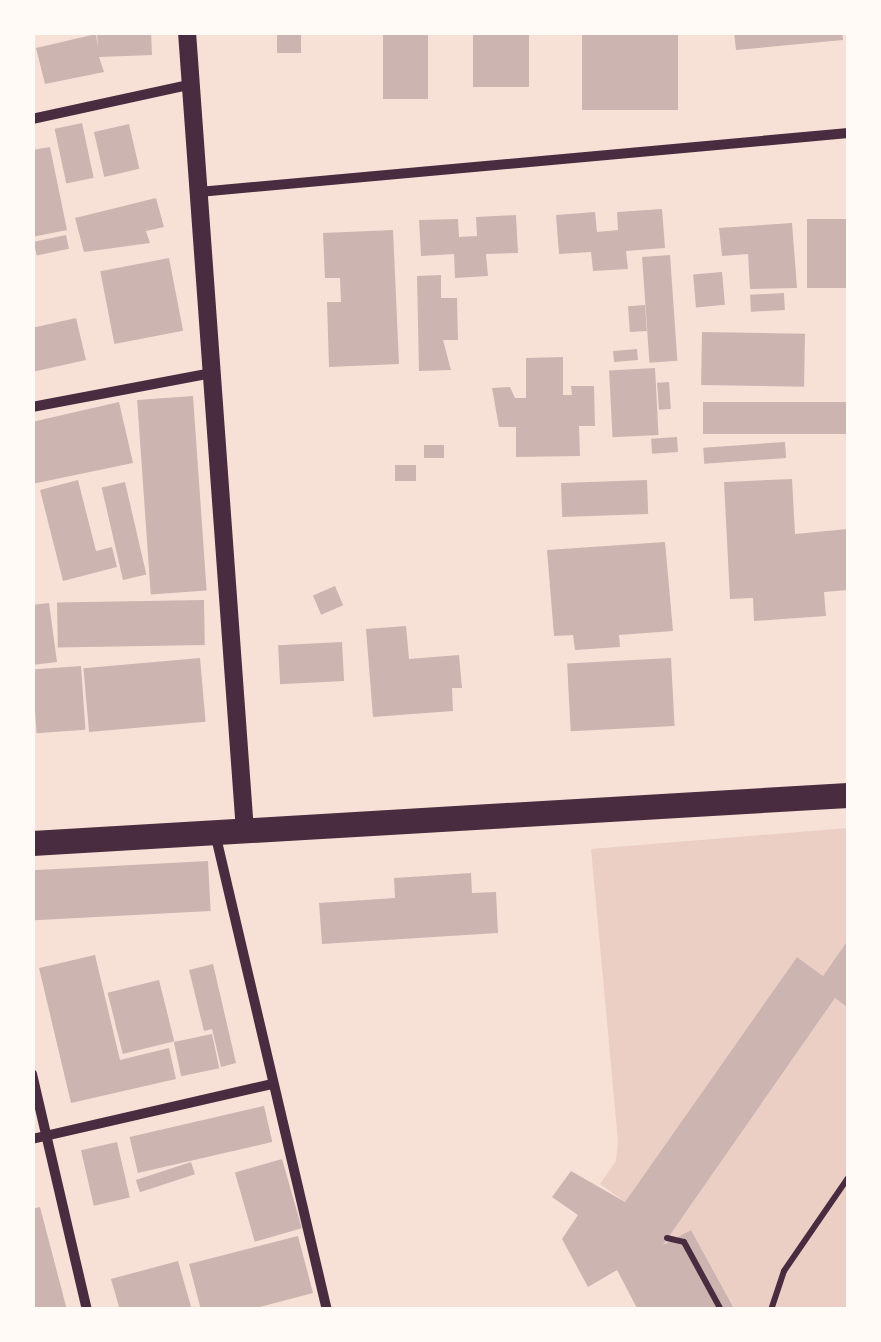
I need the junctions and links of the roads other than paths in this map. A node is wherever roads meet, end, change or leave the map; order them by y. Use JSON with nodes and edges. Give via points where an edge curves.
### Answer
{"nodes":[{"id":1,"x":187,"y":32,"type":"edge"},
{"id":2,"x":192,"y":83,"type":"junction"},
{"id":3,"x":32,"y":119,"type":"edge"},
{"id":4,"x":848,"y":133,"type":"edge"},
{"id":5,"x":198,"y":192,"type":"junction"},
{"id":6,"x":212,"y":373,"type":"junction"},
{"id":7,"x":32,"y":407,"type":"edge"},
{"id":8,"x":848,"y":796,"type":"edge"},
{"id":9,"x":245,"y":831,"type":"junction"},
{"id":10,"x":215,"y":832,"type":"junction"},
{"id":11,"x":32,"y":843,"type":"edge"},
{"id":12,"x":32,"y":1074,"type":"edge"},
{"id":13,"x":272,"y":1084,"type":"junction"},
{"id":14,"x":39,"y":1138,"type":"edge"},
{"id":15,"x":87,"y":1310,"type":"edge"},
{"id":16,"x":327,"y":1310,"type":"edge"}],
"edges":[{"from":1,"to":2,"type":"street"},
{"from":2,"to":3,"type":"street"},
{"from":2,"to":5,"type":"street"},
{"from":4,"to":5,"type":"street"},
{"from":5,"to":6,"type":"street"},
{"from":6,"to":7,"type":"street"},
{"from":6,"to":9,"type":"street"},
{"from":8,"to":9,"type":"main road"},
{"from":9,"to":10,"type":"main road"},
{"from":10,"to":11,"type":"main road"},
{"from":10,"to":13,"type":"street"},
{"from":12,"to":14,"type":"street"},
{"from":13,"to":14,"type":"street"},
{"from":13,"to":16,"type":"street"},
{"from":14,"to":15,"type":"street"}]}
